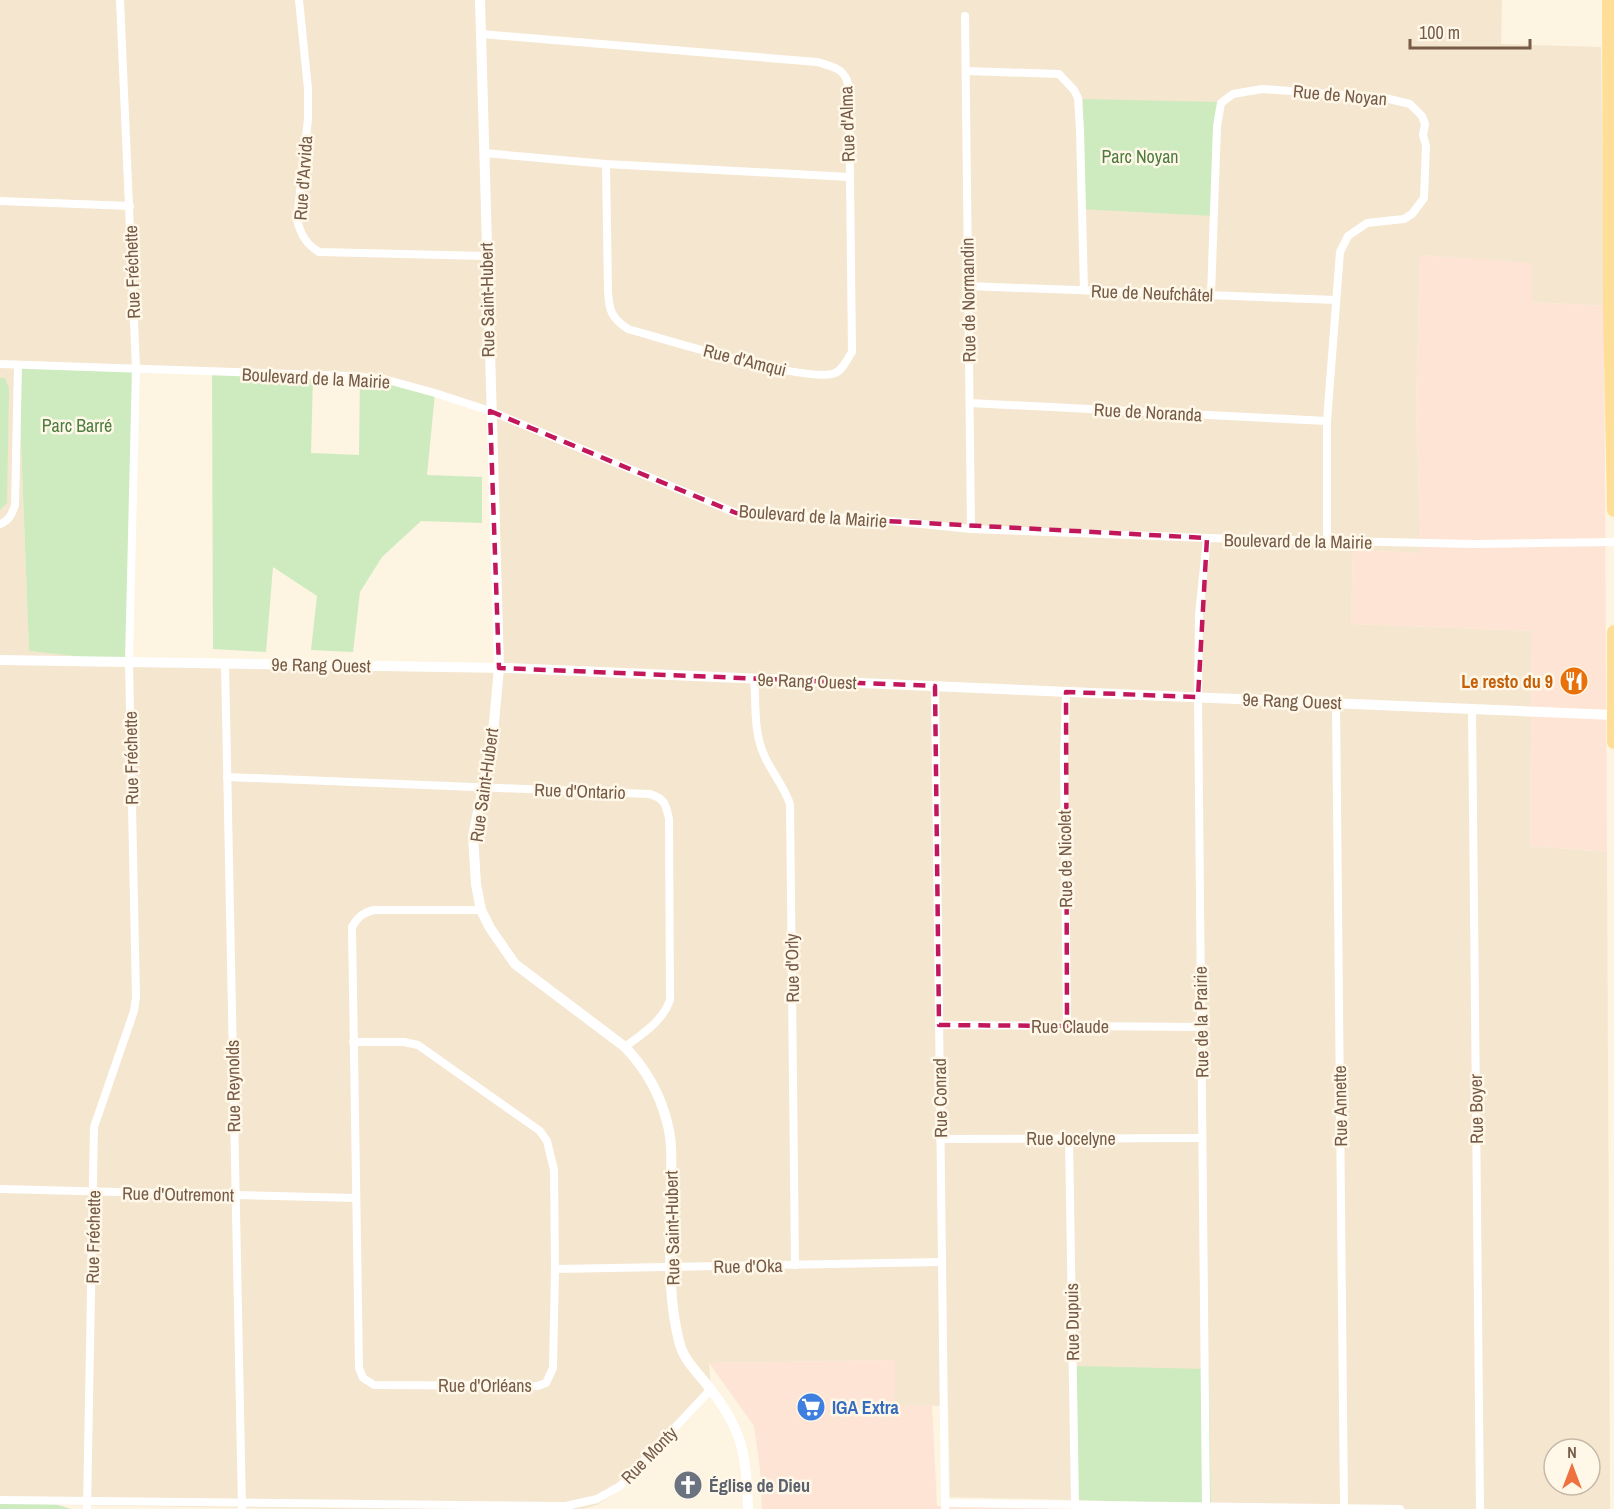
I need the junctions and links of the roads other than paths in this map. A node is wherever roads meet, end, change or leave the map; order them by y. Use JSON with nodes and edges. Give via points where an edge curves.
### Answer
{"nodes":[{"id":1,"x":120,"y":0,"type":"edge"},
{"id":2,"x":299,"y":0,"type":"edge"},
{"id":3,"x":480,"y":0,"type":"edge"},
{"id":4,"x":1609,"y":0,"type":"edge"},
{"id":5,"x":965,"y":16,"type":"dead end"},
{"id":6,"x":481,"y":34,"type":"junction"},
{"id":7,"x":966,"y":71,"type":"junction"},
{"id":8,"x":484,"y":153,"type":"junction"},
{"id":9,"x":606,"y":164,"type":"junction"},
{"id":10,"x":849,"y":177,"type":"junction"},
{"id":11,"x":0,"y":201,"type":"edge"},
{"id":12,"x":130,"y":206,"type":"junction"},
{"id":13,"x":486,"y":256,"type":"junction"},
{"id":14,"x":968,"y":286,"type":"junction"},
{"id":15,"x":1084,"y":290,"type":"junction"},
{"id":16,"x":1612,"y":294,"type":"edge"},
{"id":17,"x":1211,"y":295,"type":"junction"},
{"id":18,"x":1336,"y":300,"type":"junction"},
{"id":19,"x":0,"y":364,"type":"edge"},
{"id":20,"x":18,"y":365,"type":"junction"},
{"id":21,"x":136,"y":369,"type":"junction"},
{"id":22,"x":970,"y":403,"type":"junction"},
{"id":23,"x":490,"y":411,"type":"junction"},
{"id":24,"x":1327,"y":421,"type":"junction"},
{"id":25,"x":1614,"y":510,"type":"edge"},
{"id":26,"x":0,"y":524,"type":"edge"},
{"id":27,"x":971,"y":529,"type":"junction"},
{"id":28,"x":1207,"y":538,"type":"junction"},
{"id":29,"x":1327,"y":542,"type":"junction"},
{"id":30,"x":1614,"y":542,"type":"edge"},
{"id":31,"x":1614,"y":632,"type":"edge"},
{"id":32,"x":0,"y":660,"type":"edge"},
{"id":33,"x":129,"y":662,"type":"junction"},
{"id":34,"x":225,"y":663,"type":"junction"},
{"id":35,"x":499,"y":668,"type":"junction"},
{"id":36,"x":754,"y":679,"type":"junction"},
{"id":37,"x":934,"y":686,"type":"junction"},
{"id":38,"x":1066,"y":692,"type":"junction"},
{"id":39,"x":1198,"y":697,"type":"junction"},
{"id":40,"x":1336,"y":703,"type":"junction"},
{"id":41,"x":1472,"y":709,"type":"junction"},
{"id":42,"x":1614,"y":715,"type":"edge"},
{"id":43,"x":1614,"y":741,"type":"edge"},
{"id":44,"x":227,"y":777,"type":"junction"},
{"id":45,"x":483,"y":788,"type":"junction"},
{"id":46,"x":481,"y":910,"type":"junction"},
{"id":47,"x":939,"y":1025,"type":"junction"},
{"id":48,"x":1067,"y":1026,"type":"junction"},
{"id":49,"x":1201,"y":1027,"type":"junction"},
{"id":50,"x":353,"y":1042,"type":"junction"},
{"id":51,"x":625,"y":1047,"type":"junction"},
{"id":52,"x":1069,"y":1138,"type":"junction"},
{"id":53,"x":1202,"y":1138,"type":"junction"},
{"id":54,"x":940,"y":1139,"type":"junction"},
{"id":55,"x":0,"y":1189,"type":"edge"},
{"id":56,"x":94,"y":1191,"type":"junction"},
{"id":57,"x":235,"y":1195,"type":"junction"},
{"id":58,"x":356,"y":1198,"type":"junction"},
{"id":59,"x":942,"y":1262,"type":"junction"},
{"id":60,"x":795,"y":1265,"type":"junction"},
{"id":61,"x":671,"y":1268,"type":"junction"},
{"id":62,"x":555,"y":1269,"type":"junction"},
{"id":63,"x":711,"y":1389,"type":"junction"},
{"id":64,"x":0,"y":1500,"type":"edge"},
{"id":65,"x":88,"y":1505,"type":"edge"},
{"id":66,"x":1075,"y":1505,"type":"junction"},
{"id":67,"x":242,"y":1506,"type":"edge"},
{"id":68,"x":945,"y":1506,"type":"edge"},
{"id":69,"x":1206,"y":1507,"type":"junction"},
{"id":70,"x":1344,"y":1508,"type":"edge"},
{"id":71,"x":748,"y":1509,"type":"edge"},
{"id":72,"x":1400,"y":1509,"type":"edge"},
{"id":73,"x":1480,"y":1509,"type":"edge"}],
"edges":[{"from":1,"to":12,"type":"street","name":"Rue Fréchette"},
{"from":2,"to":13,"type":"street","name":"Rue d'Arvida","via":[[308,119],[297,220],[309,246],[319,252]]},
{"from":3,"to":6,"type":"street","name":"Rue Saint-Hubert"},
{"from":4,"to":16,"type":"main road"},
{"from":5,"to":7,"type":"street","name":"Rue de Normandin"},
{"from":6,"to":8,"type":"street","name":"Rue Saint-Hubert"},
{"from":6,"to":10,"type":"street","name":"Rue d'Alma","via":[[699,51],[837,67],[848,80]]},
{"from":7,"to":14,"type":"street","name":"Rue de Normandin"},
{"from":7,"to":15,"type":"street","via":[[1059,75],[1074,90],[1080,130]]},
{"from":8,"to":9,"type":"street","name":"Rue d'Alma"},
{"from":8,"to":13,"type":"street","name":"Rue Saint-Hubert"},
{"from":9,"to":10,"type":"street","name":"Rue d'Alma"},
{"from":9,"to":10,"type":"street","name":"Rue d'Amqui","via":[[608,291],[610,310],[620,324],[699,349],[820,376],[836,373],[852,352]]},
{"from":11,"to":12,"type":"street"},
{"from":12,"to":21,"type":"street","name":"Rue Fréchette"},
{"from":13,"to":23,"type":"street","name":"Rue Saint-Hubert"},
{"from":14,"to":15,"type":"street","name":"Rue de Neufchâtel"},
{"from":14,"to":22,"type":"street","name":"Rue de Normandin"},
{"from":15,"to":17,"type":"street","name":"Rue de Neufchâtel"},
{"from":16,"to":25,"type":"main road"},
{"from":17,"to":18,"type":"street","name":"Rue de Neufchâtel"},
{"from":17,"to":18,"type":"street","name":"Rue de Noyan","via":[[1221,103],[1233,94],[1262,88],[1385,98],[1410,104],[1425,124],[1424,198],[1404,219],[1367,223],[1348,236],[1340,252]]},
{"from":18,"to":24,"type":"street","name":"Rue de Noyan"},
{"from":19,"to":20,"type":"street","name":"Boulevard de la Mairie"},
{"from":20,"to":21,"type":"street","name":"Boulevard de la Mairie"},
{"from":20,"to":26,"type":"street","via":[[15,505],[6,522]]},
{"from":21,"to":23,"type":"street","name":"Boulevard de la Mairie","via":[[384,379]]},
{"from":21,"to":33,"type":"street","name":"Rue Fréchette"},
{"from":22,"to":24,"type":"street","name":"Rue de Noranda"},
{"from":22,"to":27,"type":"street","name":"Rue de Normandin"},
{"from":23,"to":27,"type":"street","name":"Boulevard de la Mairie","via":[[736,513],[872,519]]},
{"from":23,"to":35,"type":"street","name":"Rue Saint-Hubert"},
{"from":24,"to":29,"type":"street","name":"Rue de Noyan"},
{"from":27,"to":28,"type":"street","name":"Boulevard de la Mairie"},
{"from":28,"to":29,"type":"street","name":"Boulevard de la Mairie"},
{"from":28,"to":39,"type":"street","name":"Rue de la Prairie","via":[[1199,615]]},
{"from":29,"to":30,"type":"street","name":"Boulevard de la Mairie"},
{"from":31,"to":42,"type":"main road"},
{"from":32,"to":33,"type":"street","name":"9e Rang Ouest"},
{"from":33,"to":34,"type":"street","name":"9e Rang Ouest"},
{"from":33,"to":56,"type":"street","name":"Rue Fréchette","via":[[136,997],[94,1127]]},
{"from":34,"to":35,"type":"street","name":"9e Rang Ouest"},
{"from":34,"to":44,"type":"street","name":"Rue Reynolds"},
{"from":35,"to":36,"type":"street","name":"9e Rang Ouest"},
{"from":35,"to":45,"type":"street","name":"Rue Saint-Hubert","via":[[492,744]]},
{"from":36,"to":37,"type":"street","name":"9e Rang Ouest"},
{"from":36,"to":60,"type":"street","name":"Rue d'Orly","via":[[759,741],[790,804]]},
{"from":37,"to":38,"type":"street","name":"9e Rang Ouest"},
{"from":37,"to":47,"type":"street","name":"Rue Conrad"},
{"from":38,"to":39,"type":"street","name":"9e Rang Ouest"},
{"from":38,"to":48,"type":"street","name":"Rue de Nicolet"},
{"from":39,"to":40,"type":"street","name":"9e Rang Ouest"},
{"from":39,"to":49,"type":"street","name":"Rue de la Prairie"},
{"from":40,"to":41,"type":"street","name":"9e Rang Ouest"},
{"from":40,"to":70,"type":"street","name":"Rue Annette"},
{"from":41,"to":42,"type":"street","name":"9e Rang Ouest"},
{"from":41,"to":73,"type":"street","name":"Rue Boyer"},
{"from":42,"to":43,"type":"main road"},
{"from":44,"to":45,"type":"street","name":"Rue d'Ontario"},
{"from":44,"to":57,"type":"street","name":"Rue Reynolds"},
{"from":45,"to":46,"type":"street","name":"Rue Saint-Hubert","via":[[473,836]]},
{"from":45,"to":51,"type":"street","name":"Rue d'Ontario","via":[[649,794],[665,801],[669,819],[670,1000],[659,1020]]},
{"from":46,"to":50,"type":"street","name":"Rue d'Orléans","via":[[374,910],[357,918],[351,942]]},
{"from":46,"to":51,"type":"street","name":"Rue Saint-Hubert","via":[[515,964]]},
{"from":47,"to":48,"type":"street","name":"Rue Claude"},
{"from":47,"to":54,"type":"street","name":"Rue Conrad"},
{"from":48,"to":49,"type":"street","name":"Rue Claude"},
{"from":49,"to":53,"type":"street","name":"Rue de la Prairie"},
{"from":50,"to":58,"type":"street","name":"Rue d'Orléans"},
{"from":50,"to":62,"type":"street","name":"Rue d'Orléans","via":[[418,1045],[540,1131],[547,1141],[554,1170]]},
{"from":51,"to":61,"type":"street","name":"Rue Saint-Hubert","via":[[656,1092],[667,1122],[671,1150]]},
{"from":52,"to":53,"type":"street","name":"Rue Jocelyne"},
{"from":52,"to":54,"type":"street","name":"Rue Jocelyne"},
{"from":52,"to":66,"type":"street","name":"Rue Dupuis"},
{"from":53,"to":69,"type":"street","name":"Rue de la Prairie"},
{"from":54,"to":59,"type":"street","name":"Rue Conrad"},
{"from":55,"to":56,"type":"street","name":"Rue d'Outremont"},
{"from":56,"to":57,"type":"street","name":"Rue d'Outremont"},
{"from":56,"to":65,"type":"street","name":"Rue Fréchette"},
{"from":57,"to":58,"type":"street","name":"Rue d'Outremont"},
{"from":57,"to":67,"type":"street","name":"Rue Reynolds"},
{"from":58,"to":62,"type":"street","name":"Rue d'Orléans","via":[[359,1368],[363,1378],[374,1385],[546,1383],[553,1368]]},
{"from":59,"to":60,"type":"street","name":"Rue d'Oka"},
{"from":59,"to":68,"type":"street","name":"Rue Conrad"},
{"from":60,"to":61,"type":"street","name":"Rue d'Oka"},
{"from":61,"to":62,"type":"street","name":"Rue d'Oka"},
{"from":61,"to":63,"type":"street","name":"Rue Saint-Hubert","via":[[674,1319],[681,1348]]},
{"from":63,"to":67,"type":"street","name":"Rue Monty","via":[[620,1486],[578,1504]]},
{"from":63,"to":71,"type":"street","name":"Rue Saint-Hubert","via":[[739,1436],[746,1465]]},
{"from":64,"to":65,"type":"street","name":"Rue Monty"},
{"from":65,"to":67,"type":"street","name":"Rue Monty"},
{"from":66,"to":68,"type":"street"},
{"from":66,"to":69,"type":"street"},
{"from":69,"to":70,"type":"street"},
{"from":70,"to":72,"type":"street"}]}
